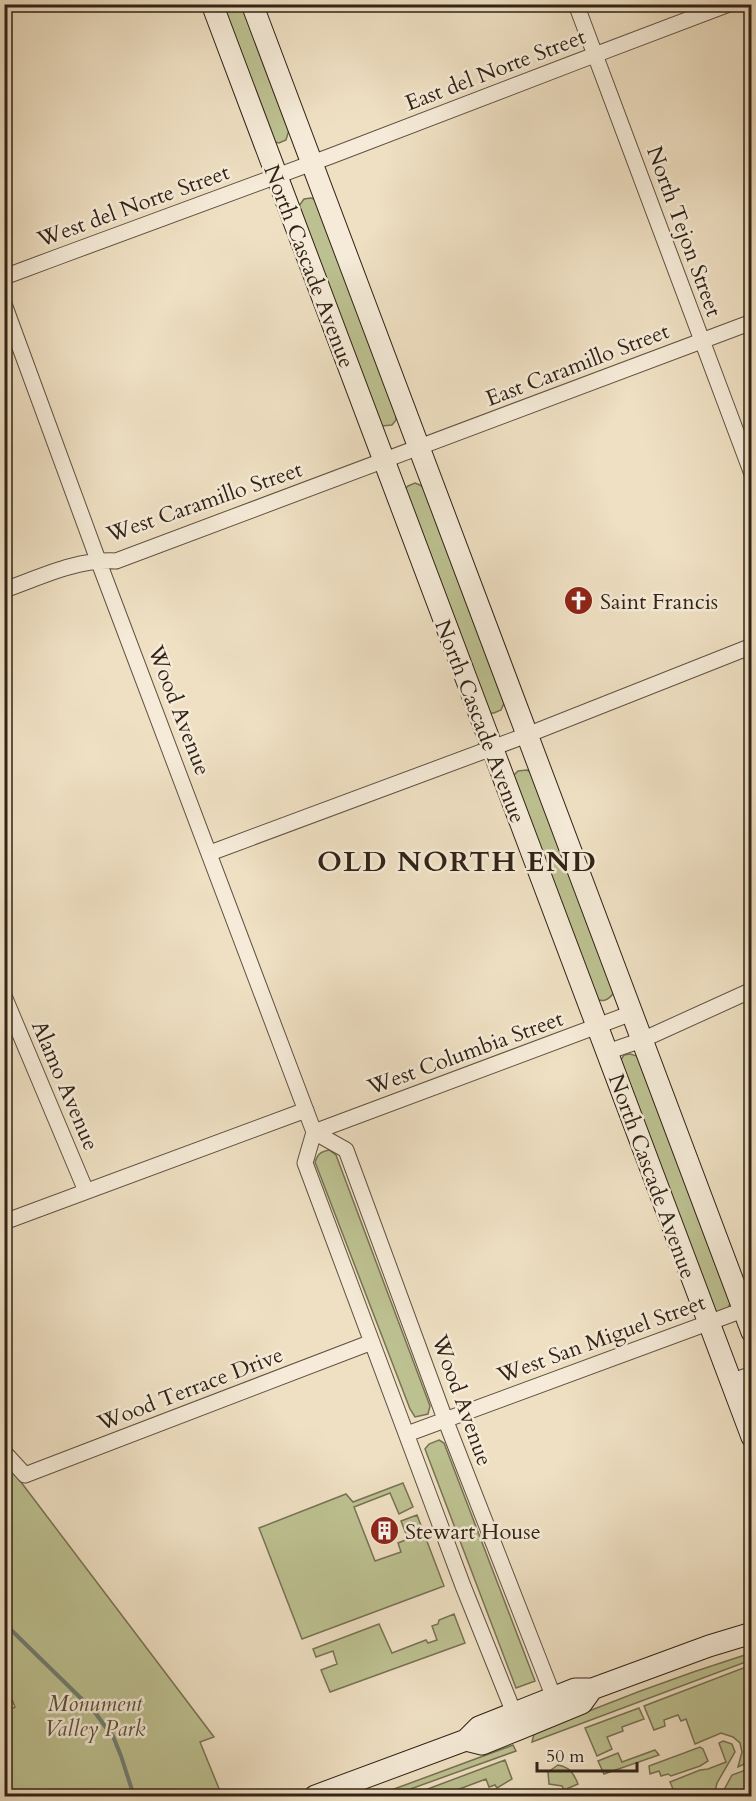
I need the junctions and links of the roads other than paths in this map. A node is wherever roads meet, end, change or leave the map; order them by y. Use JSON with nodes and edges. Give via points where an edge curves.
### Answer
{"nodes":[{"id":1,"x":212,"y":4,"type":"edge"},
{"id":2,"x":252,"y":4,"type":"edge"},
{"id":3,"x":576,"y":4,"type":"edge"},
{"id":4,"x":729,"y":4,"type":"edge"},
{"id":5,"x":595,"y":54,"type":"junction"},
{"id":6,"x":312,"y":163,"type":"junction"},
{"id":7,"x":276,"y":177,"type":"junction"},
{"id":8,"x":4,"y":277,"type":"edge"},
{"id":9,"x":4,"y":304,"type":"edge"},
{"id":10,"x":752,"y":322,"type":"edge"},
{"id":11,"x":701,"y":341,"type":"junction"},
{"id":12,"x":418,"y":448,"type":"junction"},
{"id":13,"x":384,"y":462,"type":"junction"},
{"id":14,"x":752,"y":474,"type":"edge"},
{"id":15,"x":99,"y":560,"type":"junction"},
{"id":16,"x":4,"y":590,"type":"edge"},
{"id":17,"x":752,"y":646,"type":"edge"},
{"id":18,"x":527,"y":735,"type":"junction"},
{"id":19,"x":491,"y":748,"type":"junction"},
{"id":20,"x":210,"y":853,"type":"junction"},
{"id":21,"x":752,"y":990,"type":"edge"},
{"id":22,"x":4,"y":996,"type":"edge"},
{"id":23,"x":632,"y":1013,"type":"junction"},
{"id":24,"x":596,"y":1027,"type":"junction"},
{"id":25,"x":642,"y":1040,"type":"junction"},
{"id":26,"x":608,"y":1052,"type":"junction"},
{"id":27,"x":306,"y":1110,"type":"junction"},
{"id":28,"x":314,"y":1132,"type":"junction"},
{"id":29,"x":86,"y":1191,"type":"junction"},
{"id":30,"x":4,"y":1222,"type":"edge"},
{"id":31,"x":743,"y":1310,"type":"junction"},
{"id":32,"x":707,"y":1323,"type":"junction"},
{"id":33,"x":752,"y":1332,"type":"edge"},
{"id":34,"x":372,"y":1342,"type":"junction"},
{"id":35,"x":752,"y":1374,"type":"edge"},
{"id":36,"x":730,"y":1382,"type":"junction"},
{"id":37,"x":445,"y":1419,"type":"junction"},
{"id":38,"x":407,"y":1434,"type":"junction"},
{"id":39,"x":752,"y":1437,"type":"edge"},
{"id":40,"x":4,"y":1452,"type":"edge"},
{"id":41,"x":752,"y":1628,"type":"edge"},
{"id":42,"x":742,"y":1636,"type":"edge"},
{"id":43,"x":592,"y":1689,"type":"junction"},
{"id":44,"x":554,"y":1698,"type":"junction"},
{"id":45,"x":514,"y":1713,"type":"junction"},
{"id":46,"x":466,"y":1740,"type":"junction"},
{"id":47,"x":315,"y":1797,"type":"edge"}],
"edges":[{"from":1,"to":7,"type":"main road","name":"North Cascade Avenue"},
{"from":2,"to":6,"type":"main road","name":"North Cascade Avenue"},
{"from":3,"to":5,"type":"street","name":"North Tejon Street"},
{"from":4,"to":5,"type":"street","name":"East del Norte Street"},
{"from":5,"to":6,"type":"street","name":"East del Norte Street"},
{"from":5,"to":11,"type":"street","name":"North Tejon Street"},
{"from":6,"to":7,"type":"street","name":"West del Norte Street"},
{"from":6,"to":12,"type":"main road","name":"North Cascade Avenue"},
{"from":7,"to":8,"type":"street","name":"West del Norte Street"},
{"from":7,"to":13,"type":"main road","name":"North Cascade Avenue"},
{"from":9,"to":15,"type":"street","name":"Wood Avenue"},
{"from":10,"to":11,"type":"street","name":"East Caramillo Street"},
{"from":11,"to":12,"type":"street","name":"East Caramillo Street"},
{"from":11,"to":14,"type":"street","name":"North Tejon Street"},
{"from":12,"to":13,"type":"street","name":"West Caramillo Street"},
{"from":12,"to":18,"type":"main road","name":"North Cascade Avenue"},
{"from":13,"to":15,"type":"street","name":"West Caramillo Street","via":[[116,561]]},
{"from":13,"to":19,"type":"main road","name":"North Cascade Avenue"},
{"from":15,"to":16,"type":"street","name":"West Caramillo Street","via":[[75,564]]},
{"from":15,"to":20,"type":"street","name":"Wood Avenue"},
{"from":17,"to":18,"type":"street"},
{"from":18,"to":19,"type":"street"},
{"from":18,"to":23,"type":"main road","name":"North Cascade Avenue"},
{"from":19,"to":20,"type":"street"},
{"from":19,"to":24,"type":"main road","name":"North Cascade Avenue"},
{"from":20,"to":27,"type":"street","name":"Wood Avenue"},
{"from":21,"to":25,"type":"street"},
{"from":22,"to":29,"type":"street","name":"Alamo Avenue"},
{"from":23,"to":24,"type":"street","name":"West Columbia Street"},
{"from":23,"to":25,"type":"main road","name":"North Cascade Avenue"},
{"from":24,"to":26,"type":"main road","name":"North Cascade Avenue"},
{"from":24,"to":28,"type":"street","name":"West Columbia Street"},
{"from":25,"to":26,"type":"street"},
{"from":25,"to":31,"type":"main road","name":"North Cascade Avenue"},
{"from":26,"to":32,"type":"main road","name":"North Cascade Avenue"},
{"from":27,"to":28,"type":"street","name":"Wood Avenue"},
{"from":27,"to":29,"type":"street"},
{"from":28,"to":34,"type":"street","via":[[305,1163]]},
{"from":28,"to":37,"type":"street","name":"Wood Avenue","via":[[346,1150]]},
{"from":29,"to":30,"type":"street"},
{"from":31,"to":32,"type":"street","name":"West San Miguel Street"},
{"from":31,"to":33,"type":"main road","name":"North Cascade Avenue"},
{"from":32,"to":36,"type":"main road","name":"North Cascade Avenue"},
{"from":32,"to":37,"type":"street","name":"West San Miguel Street"},
{"from":34,"to":38,"type":"street"},
{"from":34,"to":40,"type":"street","name":"Wood Terrace Drive","via":[[25,1475]]},
{"from":35,"to":36,"type":"street"},
{"from":36,"to":39,"type":"main road","name":"North Cascade Avenue"},
{"from":37,"to":38,"type":"street","name":"West San Miguel Street"},
{"from":37,"to":44,"type":"street","name":"Wood Avenue"},
{"from":38,"to":45,"type":"street"},
{"from":41,"to":42,"type":"main road"},
{"from":42,"to":43,"type":"main road"},
{"from":43,"to":44,"type":"main road","via":[[575,1689]]},
{"from":43,"to":46,"type":"main road","via":[[582,1703],[482,1744]]},
{"from":44,"to":45,"type":"main road"},
{"from":45,"to":46,"type":"main road","via":[[479,1727]]},
{"from":46,"to":47,"type":"main road"}]}
